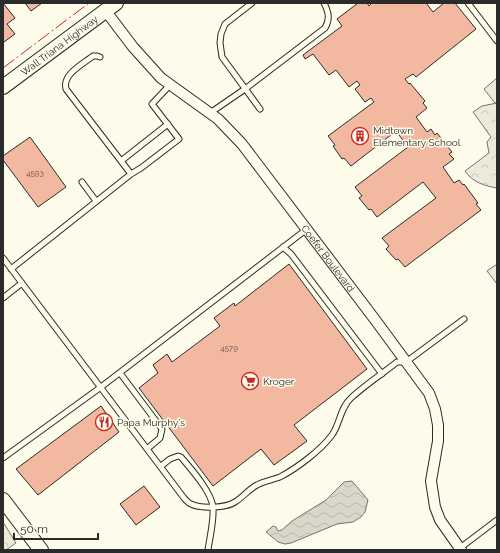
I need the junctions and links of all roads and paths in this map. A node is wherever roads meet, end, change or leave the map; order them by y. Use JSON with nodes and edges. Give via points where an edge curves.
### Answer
{"nodes":[{"id":1,"x":252,"y":3,"type":"edge"},
{"id":2,"x":324,"y":3,"type":"edge"},
{"id":3,"x":468,"y":3,"type":"edge"},
{"id":4,"x":111,"y":7,"type":"edge"},
{"id":5,"x":497,"y":41,"type":"edge"},
{"id":6,"x":100,"y":57,"type":"dead end"},
{"id":7,"x":170,"y":85,"type":"junction"},
{"id":8,"x":3,"y":87,"type":"edge"},
{"id":9,"x":245,"y":88,"type":"junction"},
{"id":10,"x":260,"y":109,"type":"dead end"},
{"id":11,"x":210,"y":113,"type":"junction"},
{"id":12,"x":168,"y":124,"type":"junction"},
{"id":13,"x":121,"y":161,"type":"junction"},
{"id":14,"x":131,"y":174,"type":"junction"},
{"id":15,"x":82,"y":182,"type":"dead end"},
{"id":16,"x":96,"y":201,"type":"junction"},
{"id":17,"x":307,"y":229,"type":"junction"},
{"id":18,"x":283,"y":247,"type":"junction"},
{"id":19,"x":3,"y":258,"type":"edge"},
{"id":20,"x":11,"y":268,"type":"junction"},
{"id":21,"x":22,"y":283,"type":"junction"},
{"id":22,"x":3,"y":298,"type":"edge"},
{"id":23,"x":464,"y":319,"type":"dead end"},
{"id":24,"x":406,"y":362,"type":"junction"},
{"id":25,"x":120,"y":373,"type":"junction"},
{"id":26,"x":382,"y":374,"type":"junction"},
{"id":27,"x":101,"y":387,"type":"junction"},
{"id":28,"x":147,"y":449,"type":"junction"},
{"id":29,"x":3,"y":458,"type":"edge"},
{"id":30,"x":160,"y":466,"type":"junction"},
{"id":31,"x":3,"y":500,"type":"edge"},
{"id":32,"x":213,"y":507,"type":"junction"},
{"id":33,"x":497,"y":520,"type":"edge"},
{"id":34,"x":459,"y":549,"type":"edge"},
{"id":35,"x":41,"y":550,"type":"edge"},
{"id":36,"x":208,"y":550,"type":"edge"}],
"edges":[{"from":1,"to":9,"type":"lane","via":[[226,24],[220,43],[222,57]]},
{"from":2,"to":9,"type":"lane","via":[[329,11],[325,28]]},
{"from":3,"to":5,"type":"lane"},
{"from":4,"to":7,"type":"street","name":"Coefer Boulevard","via":[[133,47]]},
{"from":4,"to":8,"type":"main road","name":"Wall Triana Highway"},
{"from":6,"to":13,"type":"lane","via":[[93,56],[67,77],[66,89]]},
{"from":7,"to":11,"type":"street","name":"Coefer Boulevard"},
{"from":7,"to":12,"type":"lane","via":[[152,104]]},
{"from":9,"to":10,"type":"lane"},
{"from":9,"to":11,"type":"lane"},
{"from":11,"to":17,"type":"street","name":"Coefer Boulevard","via":[[242,144]]},
{"from":12,"to":13,"type":"lane"},
{"from":12,"to":14,"type":"lane","via":[[179,139]]},
{"from":13,"to":14,"type":"lane"},
{"from":14,"to":16,"type":"lane"},
{"from":15,"to":16,"type":"lane"},
{"from":16,"to":20,"type":"lane"},
{"from":17,"to":18,"type":"lane"},
{"from":17,"to":24,"type":"street","name":"Coefer Boulevard"},
{"from":18,"to":25,"type":"lane"},
{"from":18,"to":26,"type":"lane","via":[[291,254]]},
{"from":19,"to":20,"type":"lane"},
{"from":20,"to":21,"type":"lane"},
{"from":21,"to":22,"type":"lane"},
{"from":21,"to":27,"type":"lane"},
{"from":23,"to":24,"type":"lane"},
{"from":24,"to":26,"type":"lane","via":[[397,362]]},
{"from":24,"to":34,"type":"street","name":"Coefer Boulevard","via":[[429,393],[435,409],[438,433],[431,481],[432,491],[440,520]]},
{"from":25,"to":27,"type":"lane"},
{"from":25,"to":28,"type":"lane","via":[[162,429],[160,438]]},
{"from":26,"to":32,"type":"lane","via":[[350,398],[342,410],[333,434],[321,447],[289,472],[257,484],[235,502]]},
{"from":27,"to":28,"type":"lane"},
{"from":27,"to":29,"type":"lane"},
{"from":28,"to":30,"type":"lane"},
{"from":30,"to":32,"type":"lane","via":[[189,504]]},
{"from":30,"to":32,"type":"lane","via":[[174,456],[181,457],[206,490]]},
{"from":31,"to":35,"type":"main road"},
{"from":32,"to":36,"type":"lane"},
{"from":33,"to":34,"type":"lane"}]}
